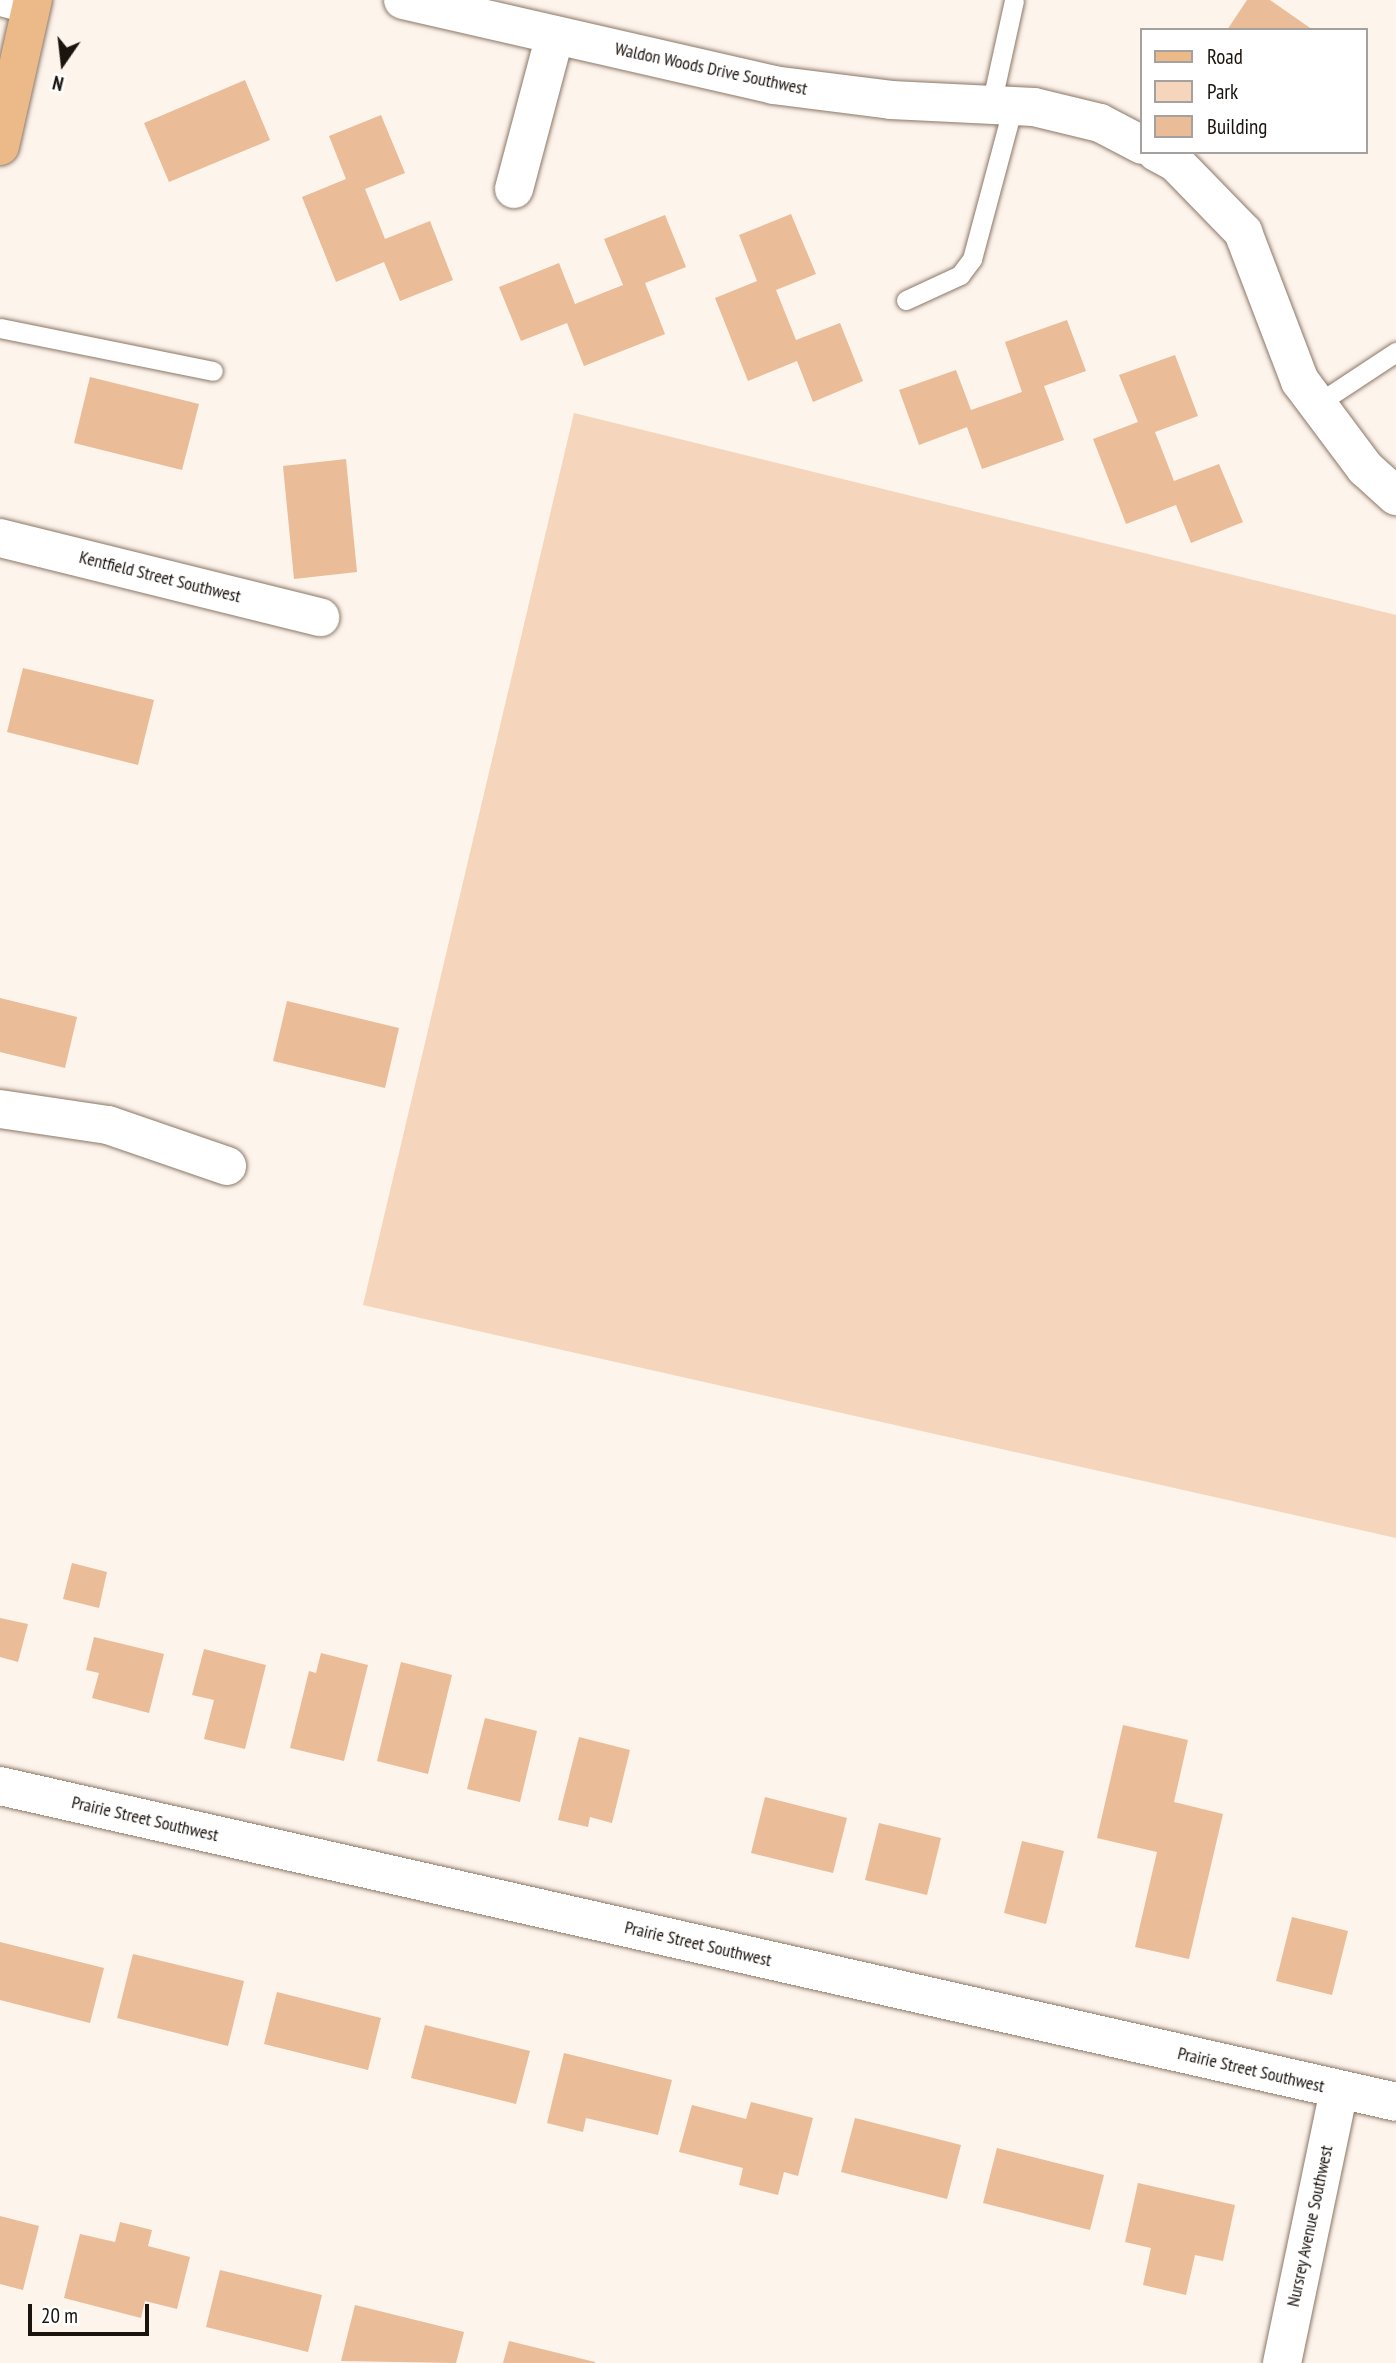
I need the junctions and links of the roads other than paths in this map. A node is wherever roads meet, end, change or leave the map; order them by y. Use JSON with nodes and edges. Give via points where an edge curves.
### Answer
{"nodes":[{"id":1,"x":403,"y":0,"type":"edge"},
{"id":2,"x":1014,"y":0,"type":"edge"},
{"id":3,"x":21,"y":6,"type":"edge"},
{"id":4,"x":555,"y":35,"type":"junction"},
{"id":5,"x":1002,"y":106,"type":"junction"},
{"id":6,"x":1140,"y":144,"type":"edge"},
{"id":7,"x":0,"y":146,"type":"edge"},
{"id":8,"x":1160,"y":154,"type":"edge"},
{"id":9,"x":514,"y":189,"type":"dead end"},
{"id":10,"x":906,"y":300,"type":"dead end"},
{"id":11,"x":0,"y":328,"type":"edge"},
{"id":12,"x":1396,"y":352,"type":"edge"},
{"id":13,"x":213,"y":371,"type":"dead end"},
{"id":14,"x":1317,"y":404,"type":"junction"},
{"id":15,"x":1396,"y":496,"type":"edge"},
{"id":16,"x":0,"y":538,"type":"edge"},
{"id":17,"x":320,"y":617,"type":"dead end"},
{"id":18,"x":0,"y":1109,"type":"edge"},
{"id":19,"x":227,"y":1166,"type":"dead end"},
{"id":20,"x":0,"y":1786,"type":"edge"},
{"id":21,"x":1339,"y":2090,"type":"junction"},
{"id":22,"x":1396,"y":2102,"type":"edge"},
{"id":23,"x":1282,"y":2363,"type":"edge"}],
"edges":[{"from":1,"to":4,"type":"street","name":"Waldon Woods Drive Southwest"},
{"from":2,"to":5,"type":"lane"},
{"from":3,"to":7,"type":"main road"},
{"from":4,"to":5,"type":"street","name":"Waldon Woods Drive Southwest","via":[[773,85]]},
{"from":4,"to":9,"type":"street"},
{"from":5,"to":6,"type":"street","name":"Waldon Woods Drive Southwest","via":[[1100,123]]},
{"from":5,"to":10,"type":"lane","via":[[972,259],[960,275]]},
{"from":8,"to":14,"type":"street","via":[[1175,162],[1243,232],[1300,381]]},
{"from":11,"to":13,"type":"lane"},
{"from":12,"to":14,"type":"lane"},
{"from":14,"to":15,"type":"street","via":[[1365,468]]},
{"from":16,"to":17,"type":"street","name":"Kentfield Street Southwest"},
{"from":18,"to":19,"type":"street","via":[[108,1125]]},
{"from":20,"to":21,"type":"street","name":"Prairie Street Southwest"},
{"from":21,"to":22,"type":"street","name":"Prairie Street Southwest"},
{"from":21,"to":23,"type":"street","name":"Nursrey Avenue Southwest"}]}
